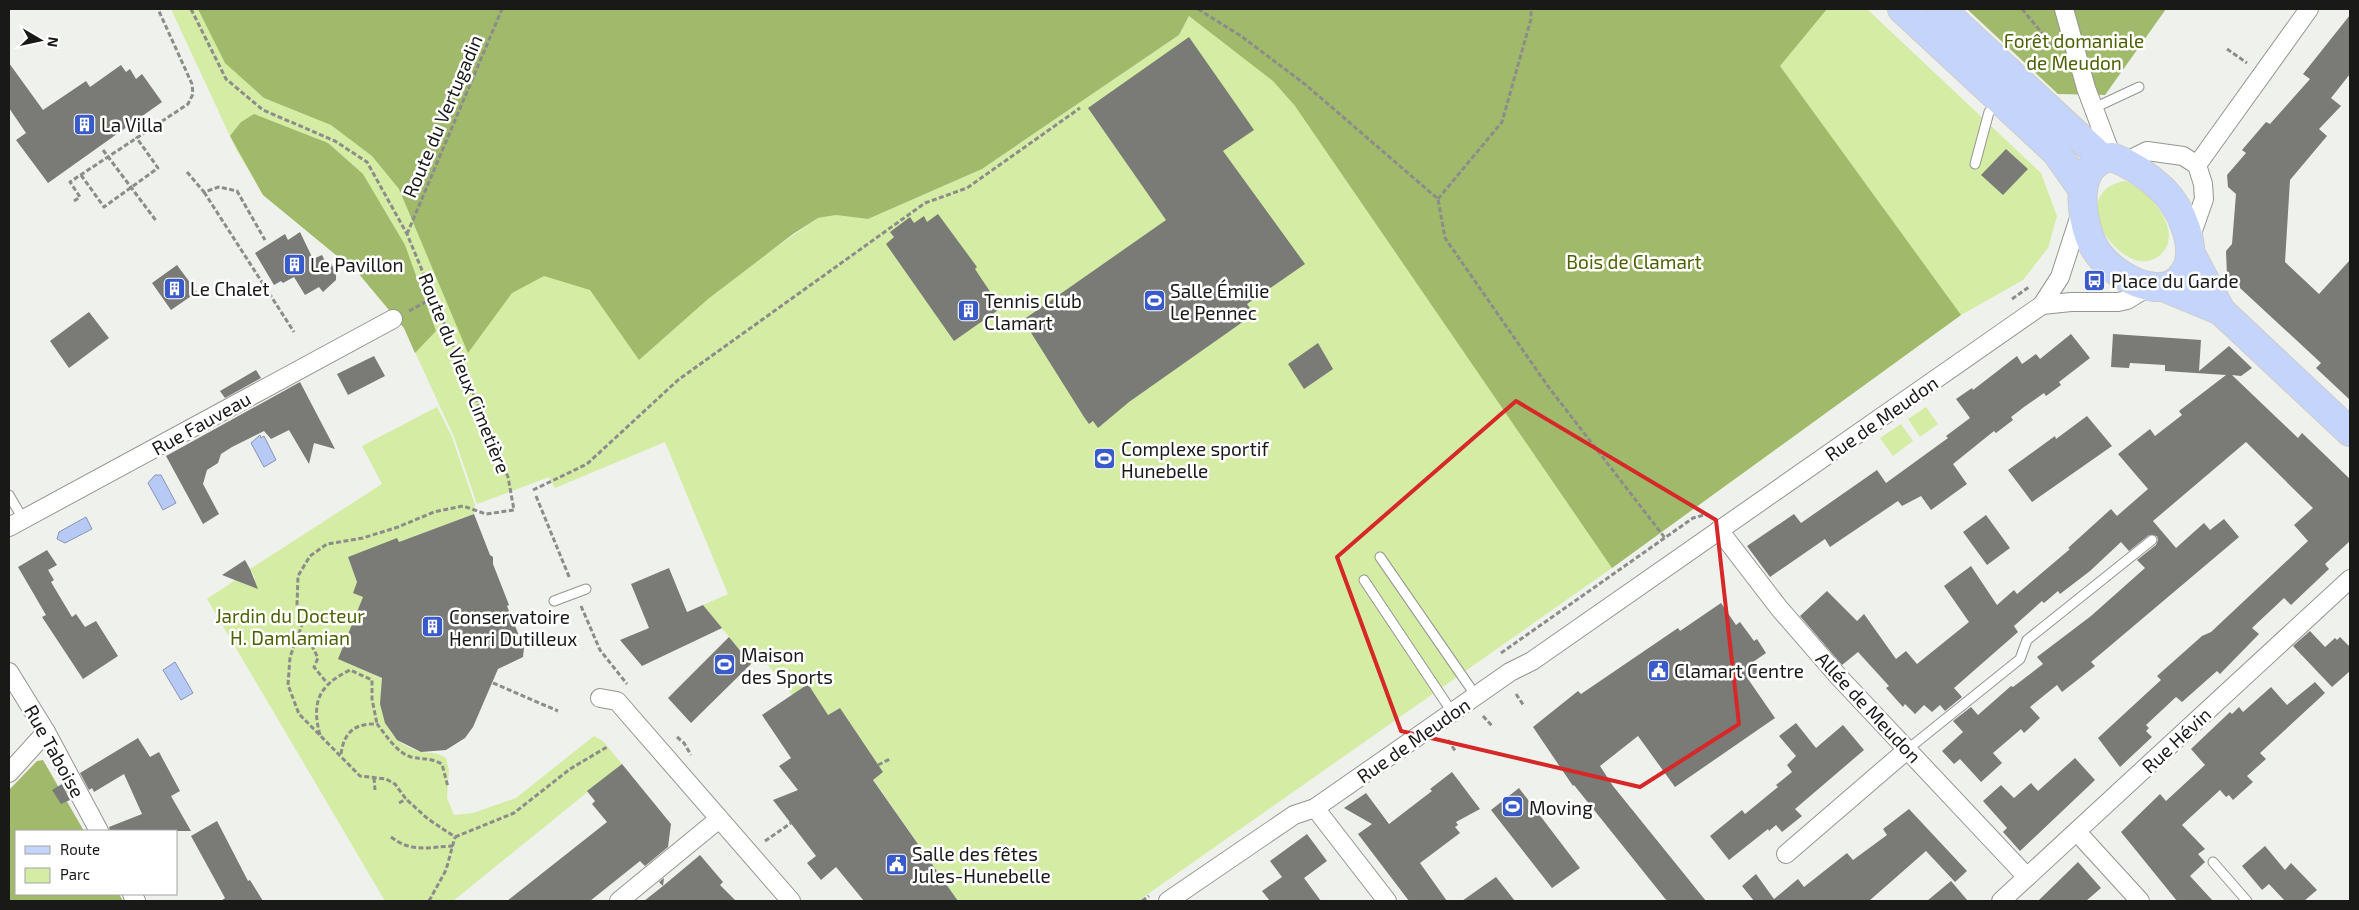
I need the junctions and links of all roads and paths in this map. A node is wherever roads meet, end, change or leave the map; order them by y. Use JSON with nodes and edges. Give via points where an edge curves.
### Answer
{"nodes":[{"id":1,"x":158,"y":9,"type":"edge"},
{"id":2,"x":191,"y":9,"type":"edge"},
{"id":3,"x":502,"y":9,"type":"edge"},
{"id":4,"x":1198,"y":9,"type":"edge"},
{"id":5,"x":1531,"y":9,"type":"edge"},
{"id":6,"x":1902,"y":9,"type":"edge"},
{"id":7,"x":1941,"y":9,"type":"edge"},
{"id":8,"x":2064,"y":9,"type":"edge"},
{"id":9,"x":2310,"y":9,"type":"edge"},
{"id":10,"x":2139,"y":87,"type":"dead end"},
{"id":11,"x":2001,"y":102,"type":"junction"},
{"id":12,"x":1080,"y":108,"type":"dead end"},
{"id":13,"x":2094,"y":108,"type":"junction"},
{"id":14,"x":136,"y":137,"type":"junction"},
{"id":15,"x":103,"y":150,"type":"dead end"},
{"id":16,"x":108,"y":156,"type":"junction"},
{"id":17,"x":2113,"y":159,"type":"junction"},
{"id":18,"x":1976,"y":164,"type":"dead end"},
{"id":19,"x":2197,"y":165,"type":"junction"},
{"id":20,"x":187,"y":172,"type":"dead end"},
{"id":21,"x":81,"y":175,"type":"junction"},
{"id":22,"x":131,"y":187,"type":"junction"},
{"id":23,"x":204,"y":192,"type":"junction"},
{"id":24,"x":1438,"y":198,"type":"junction"},
{"id":25,"x":2082,"y":199,"type":"junction"},
{"id":26,"x":74,"y":201,"type":"dead end"},
{"id":27,"x":157,"y":222,"type":"dead end"},
{"id":28,"x":406,"y":234,"type":"junction"},
{"id":29,"x":265,"y":240,"type":"dead end"},
{"id":30,"x":2190,"y":247,"type":"junction"},
{"id":31,"x":2157,"y":287,"type":"junction"},
{"id":32,"x":435,"y":297,"type":"junction"},
{"id":33,"x":2042,"y":305,"type":"junction"},
{"id":34,"x":2221,"y":311,"type":"junction"},
{"id":35,"x":393,"y":319,"type":"joint"},
{"id":36,"x":294,"y":332,"type":"dead end"},
{"id":37,"x":2350,"y":432,"type":"edge"},
{"id":38,"x":533,"y":490,"type":"dead end"},
{"id":39,"x":9,"y":495,"type":"edge"},
{"id":40,"x":536,"y":496,"type":"dead end"},
{"id":41,"x":16,"y":523,"type":"edge"},
{"id":42,"x":1719,"y":530,"type":"junction"},
{"id":43,"x":2152,"y":540,"type":"dead end"},
{"id":44,"x":1380,"y":557,"type":"dead end"},
{"id":45,"x":2350,"y":579,"type":"edge"},
{"id":46,"x":1364,"y":580,"type":"dead end"},
{"id":47,"x":586,"y":589,"type":"dead end"},
{"id":48,"x":576,"y":593,"type":"junction"},
{"id":49,"x":554,"y":601,"type":"dead end"},
{"id":50,"x":298,"y":638,"type":"junction"},
{"id":51,"x":1517,"y":641,"type":"dead end"},
{"id":52,"x":9,"y":672,"type":"edge"},
{"id":53,"x":493,"y":683,"type":"dead end"},
{"id":54,"x":327,"y":684,"type":"junction"},
{"id":55,"x":631,"y":688,"type":"dead end"},
{"id":56,"x":1516,"y":694,"type":"dead end"},
{"id":57,"x":1476,"y":696,"type":"junction"},
{"id":58,"x":600,"y":698,"type":"dead end"},
{"id":59,"x":1524,"y":706,"type":"dead end"},
{"id":60,"x":558,"y":711,"type":"dead end"},
{"id":61,"x":1452,"y":712,"type":"junction"},
{"id":62,"x":1484,"y":716,"type":"dead end"},
{"id":63,"x":377,"y":724,"type":"junction"},
{"id":64,"x":1492,"y":727,"type":"dead end"},
{"id":65,"x":46,"y":732,"type":"junction"},
{"id":66,"x":674,"y":735,"type":"dead end"},
{"id":67,"x":320,"y":736,"type":"junction"},
{"id":68,"x":1448,"y":740,"type":"dead end"},
{"id":69,"x":607,"y":747,"type":"dead end"},
{"id":70,"x":1908,"y":749,"type":"junction"},
{"id":71,"x":690,"y":751,"type":"dead end"},
{"id":72,"x":1456,"y":752,"type":"dead end"},
{"id":73,"x":341,"y":754,"type":"junction"},
{"id":74,"x":890,"y":759,"type":"dead end"},
{"id":75,"x":878,"y":766,"type":"dead end"},
{"id":76,"x":9,"y":773,"type":"edge"},
{"id":77,"x":374,"y":778,"type":"junction"},
{"id":78,"x":448,"y":786,"type":"dead end"},
{"id":79,"x":375,"y":790,"type":"dead end"},
{"id":80,"x":406,"y":799,"type":"junction"},
{"id":81,"x":399,"y":803,"type":"dead end"},
{"id":82,"x":1316,"y":808,"type":"junction"},
{"id":83,"x":719,"y":818,"type":"junction"},
{"id":84,"x":791,"y":823,"type":"dead end"},
{"id":85,"x":782,"y":828,"type":"dead end"},
{"id":86,"x":98,"y":830,"type":"edge"},
{"id":87,"x":2077,"y":832,"type":"junction"},
{"id":88,"x":392,"y":837,"type":"dead end"},
{"id":89,"x":455,"y":837,"type":"junction"},
{"id":90,"x":453,"y":846,"type":"junction"},
{"id":91,"x":1786,"y":854,"type":"dead end"},
{"id":92,"x":2213,"y":862,"type":"dead end"},
{"id":93,"x":2027,"y":877,"type":"junction"},
{"id":94,"x":429,"y":901,"type":"edge"},
{"id":95,"x":619,"y":901,"type":"edge"},
{"id":96,"x":791,"y":901,"type":"edge"},
{"id":97,"x":1168,"y":901,"type":"edge"},
{"id":98,"x":1186,"y":901,"type":"edge"},
{"id":99,"x":1387,"y":901,"type":"edge"},
{"id":100,"x":2001,"y":901,"type":"edge"},
{"id":101,"x":2140,"y":901,"type":"edge"},
{"id":102,"x":2247,"y":901,"type":"edge"}],
"edges":[{"from":1,"to":14,"type":"path","via":[[192,84],[193,94],[188,104]]},
{"from":2,"to":28,"type":"path","name":"Route du Vieux Cimetière","via":[[226,79],[263,110],[335,141],[367,162]]},
{"from":3,"to":28,"type":"path","name":"Route du Vertugadin"},
{"from":4,"to":24,"type":"path","via":[[1242,36],[1306,85]]},
{"from":5,"to":24,"type":"path","via":[[1532,19],[1502,122]]},
{"from":6,"to":11,"type":"main road"},
{"from":7,"to":17,"type":"main road"},
{"from":8,"to":13,"type":"street"},
{"from":9,"to":19,"type":"street"},
{"from":10,"to":13,"type":"lane"},
{"from":11,"to":18,"type":"lane","via":[[1989,112]]},
{"from":11,"to":25,"type":"main road","via":[[2056,152]]},
{"from":12,"to":38,"type":"path","via":[[967,188],[925,203],[678,380],[587,464]]},
{"from":13,"to":17,"type":"street"},
{"from":14,"to":16,"type":"path"},
{"from":14,"to":22,"type":"path","via":[[158,168]]},
{"from":15,"to":16,"type":"path"},
{"from":16,"to":21,"type":"path"},
{"from":16,"to":22,"type":"path"},
{"from":17,"to":19,"type":"street","via":[[2147,151],[2183,156]]},
{"from":17,"to":25,"type":"main road","via":[[2090,170]]},
{"from":17,"to":30,"type":"main road","via":[[2142,172],[2164,192]]},
{"from":19,"to":30,"type":"street","via":[[2204,199]]},
{"from":20,"to":23,"type":"path"},
{"from":21,"to":22,"type":"path","via":[[104,207]]},
{"from":21,"to":26,"type":"path","via":[[70,182],[80,197]]},
{"from":22,"to":27,"type":"path"},
{"from":23,"to":29,"type":"path","via":[[219,187],[237,191]]},
{"from":23,"to":36,"type":"path"},
{"from":24,"to":51,"type":"path","via":[[1445,238],[1547,386],[1665,538]]},
{"from":25,"to":31,"type":"main road","via":[[2092,244],[2110,267],[2131,280]]},
{"from":25,"to":33,"type":"street","name":"Rue de Meudon","via":[[2060,277]]},
{"from":28,"to":32,"type":"path","name":"Route du Vieux Cimetière"},
{"from":30,"to":31,"type":"main road","via":[[2188,266],[2182,276],[2174,284]]},
{"from":30,"to":34,"type":"main road"},
{"from":31,"to":33,"type":"street","name":"Rue de Meudon","via":[[2118,302]]},
{"from":31,"to":34,"type":"main road"},
{"from":32,"to":35,"type":"path"},
{"from":32,"to":50,"type":"path","name":"Route du Vieux Cimetière","via":[[508,476],[514,510],[486,514],[463,506],[434,512],[363,538],[327,544],[310,556],[298,576],[297,605],[302,625]]},
{"from":33,"to":42,"type":"street","name":"Rue de Meudon"},
{"from":34,"to":37,"type":"main road"},
{"from":35,"to":41,"type":"street","name":"Rue Fauveau"},
{"from":39,"to":41,"type":"lane"},
{"from":40,"to":48,"type":"path"},
{"from":42,"to":57,"type":"street","name":"Rue de Meudon","via":[[1532,662],[1510,672]]},
{"from":42,"to":70,"type":"street","name":"Allée de Meudon","via":[[1779,608]]},
{"from":43,"to":70,"type":"lane","via":[[2027,640],[2020,659]]},
{"from":44,"to":57,"type":"lane"},
{"from":45,"to":87,"type":"street","name":"Rue Hévin"},
{"from":46,"to":61,"type":"lane"},
{"from":47,"to":48,"type":"lane"},
{"from":48,"to":49,"type":"lane"},
{"from":48,"to":55,"type":"path","via":[[600,650]]},
{"from":50,"to":54,"type":"path","via":[[312,646],[318,658],[314,667]]},
{"from":50,"to":67,"type":"path","via":[[290,657],[288,685],[299,714]]},
{"from":52,"to":65,"type":"street","name":"Rue Taboise"},
{"from":53,"to":60,"type":"path"},
{"from":54,"to":63,"type":"path","via":[[350,670],[372,680]]},
{"from":54,"to":67,"type":"path","via":[[318,698],[315,719]]},
{"from":56,"to":59,"type":"path"},
{"from":57,"to":61,"type":"street","name":"Rue de Meudon"},
{"from":58,"to":83,"type":"street","via":[[617,701]]},
{"from":61,"to":82,"type":"street","name":"Rue de Meudon"},
{"from":62,"to":64,"type":"path"},
{"from":63,"to":73,"type":"path","via":[[365,724],[352,730],[343,740]]},
{"from":63,"to":78,"type":"path","via":[[392,744],[410,757],[429,758],[442,764]]},
{"from":65,"to":76,"type":"street"},
{"from":65,"to":86,"type":"street","name":"Rue Taboise"},
{"from":66,"to":71,"type":"path"},
{"from":67,"to":73,"type":"path"},
{"from":68,"to":72,"type":"path"},
{"from":69,"to":89,"type":"path","via":[[570,768],[514,813]]},
{"from":70,"to":91,"type":"street"},
{"from":70,"to":93,"type":"street","name":"Allée de Meudon"},
{"from":73,"to":77,"type":"path","via":[[360,776]]},
{"from":74,"to":75,"type":"path"},
{"from":77,"to":79,"type":"path"},
{"from":77,"to":80,"type":"path","via":[[395,784]]},
{"from":80,"to":81,"type":"path"},
{"from":80,"to":89,"type":"path"},
{"from":82,"to":97,"type":"street","name":"Rue de Meudon","via":[[1294,815]]},
{"from":82,"to":98,"type":"street","name":"Rue de Meudon"},
{"from":82,"to":99,"type":"street"},
{"from":83,"to":95,"type":"street"},
{"from":83,"to":96,"type":"street"},
{"from":84,"to":85,"type":"path"},
{"from":87,"to":93,"type":"street","name":"Rue Hévin"},
{"from":87,"to":101,"type":"street"},
{"from":88,"to":90,"type":"path","via":[[412,848]]},
{"from":89,"to":90,"type":"path"},
{"from":90,"to":94,"type":"path","via":[[446,870]]},
{"from":92,"to":102,"type":"lane"},
{"from":93,"to":100,"type":"street","name":"Rue Hévin"}]}
